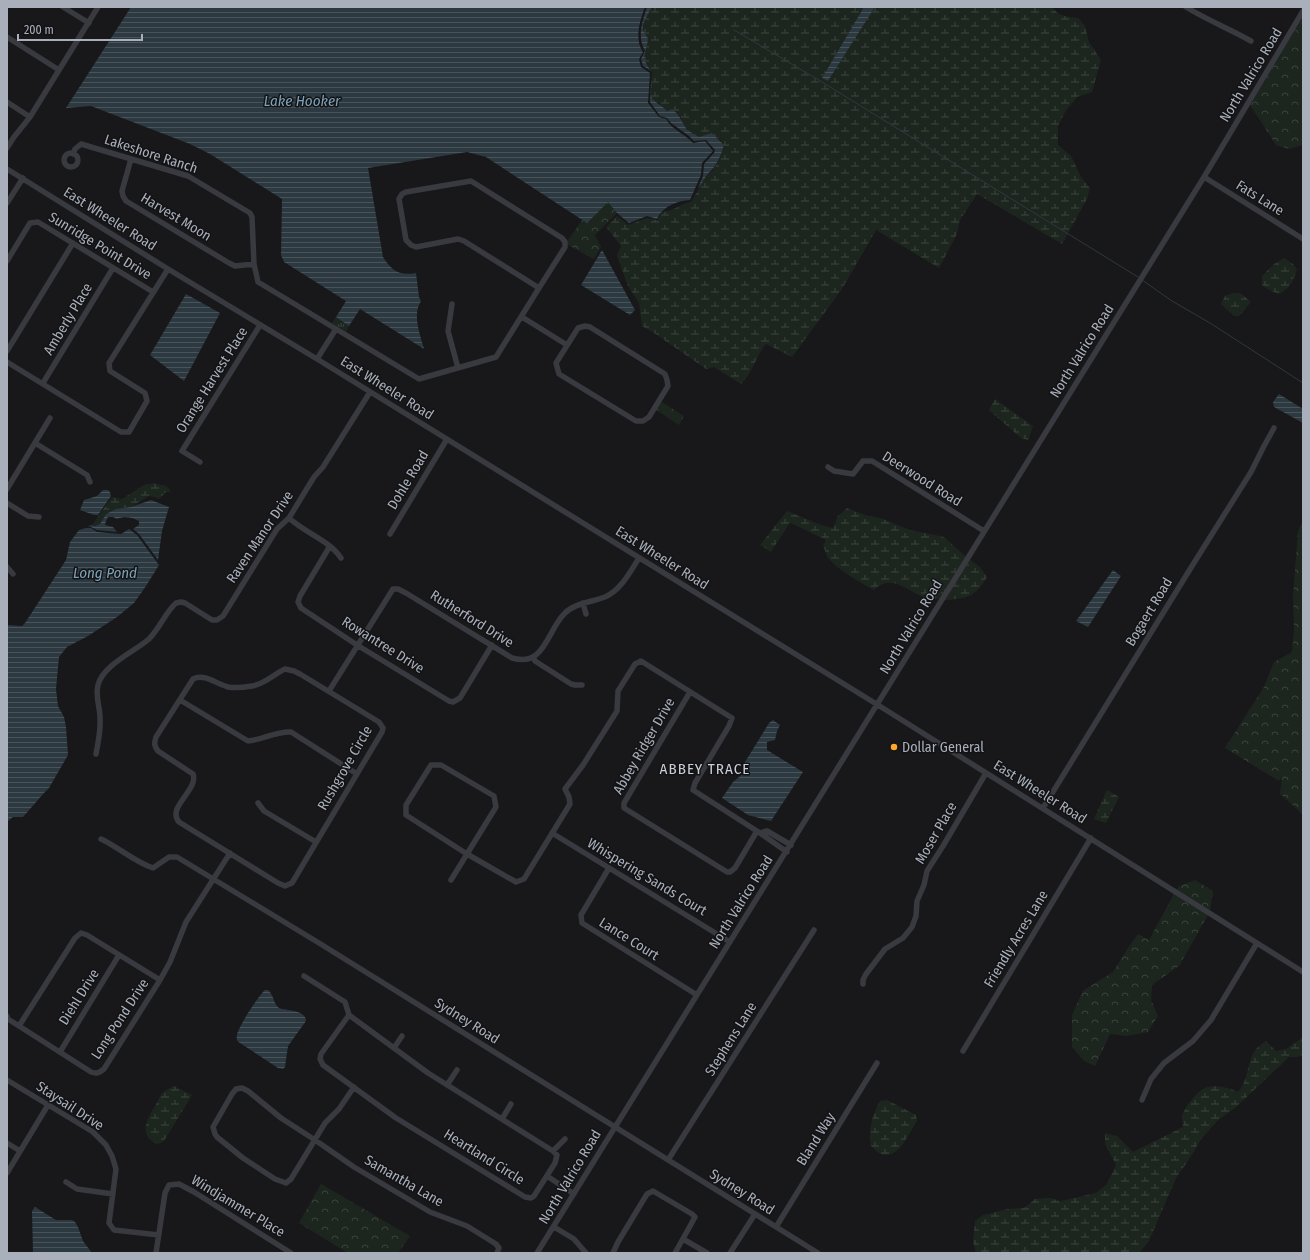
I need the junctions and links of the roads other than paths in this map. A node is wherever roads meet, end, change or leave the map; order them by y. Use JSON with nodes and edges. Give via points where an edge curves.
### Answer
{"nodes":[{"id":1,"x":63,"y":7,"type":"edge"},
{"id":2,"x":98,"y":7,"type":"edge"},
{"id":3,"x":1186,"y":7,"type":"edge"},
{"id":4,"x":1303,"y":11,"type":"edge"},
{"id":5,"x":89,"y":23,"type":"junction"},
{"id":6,"x":7,"y":37,"type":"edge"},
{"id":7,"x":1251,"y":41,"type":"dead end"},
{"id":8,"x":59,"y":70,"type":"junction"},
{"id":9,"x":7,"y":102,"type":"edge"},
{"id":10,"x":30,"y":117,"type":"junction"},
{"id":11,"x":7,"y":148,"type":"edge"},
{"id":12,"x":73,"y":154,"type":"dead end"},
{"id":13,"x":131,"y":159,"type":"junction"},
{"id":14,"x":7,"y":169,"type":"edge"},
{"id":15,"x":1204,"y":177,"type":"junction"},
{"id":16,"x":23,"y":178,"type":"junction"},
{"id":17,"x":7,"y":203,"type":"edge"},
{"id":18,"x":1303,"y":239,"type":"edge"},
{"id":19,"x":73,"y":244,"type":"junction"},
{"id":20,"x":7,"y":261,"type":"edge"},
{"id":21,"x":254,"y":264,"type":"junction"},
{"id":22,"x":113,"y":268,"type":"junction"},
{"id":23,"x":168,"y":269,"type":"junction"},
{"id":24,"x":539,"y":288,"type":"junction"},
{"id":25,"x":153,"y":292,"type":"junction"},
{"id":26,"x":452,"y":304,"type":"dead end"},
{"id":27,"x":522,"y":317,"type":"junction"},
{"id":28,"x":260,"y":325,"type":"junction"},
{"id":29,"x":336,"y":329,"type":"junction"},
{"id":30,"x":567,"y":345,"type":"junction"},
{"id":31,"x":7,"y":351,"type":"edge"},
{"id":32,"x":317,"y":359,"type":"junction"},
{"id":33,"x":7,"y":362,"type":"edge"},
{"id":34,"x":458,"y":368,"type":"junction"},
{"id":35,"x":43,"y":383,"type":"junction"},
{"id":36,"x":370,"y":392,"type":"junction"},
{"id":37,"x":50,"y":418,"type":"dead end"},
{"id":38,"x":1274,"y":428,"type":"dead end"},
{"id":39,"x":447,"y":439,"type":"junction"},
{"id":40,"x":35,"y":442,"type":"junction"},
{"id":41,"x":200,"y":462,"type":"dead end"},
{"id":42,"x":828,"y":467,"type":"dead end"},
{"id":43,"x":90,"y":482,"type":"dead end"},
{"id":44,"x":7,"y":489,"type":"edge"},
{"id":45,"x":7,"y":503,"type":"edge"},
{"id":46,"x":39,"y":517,"type":"dead end"},
{"id":47,"x":289,"y":518,"type":"junction"},
{"id":48,"x":984,"y":531,"type":"junction"},
{"id":49,"x":390,"y":534,"type":"dead end"},
{"id":50,"x":330,"y":546,"type":"junction"},
{"id":51,"x":341,"y":558,"type":"dead end"},
{"id":52,"x":639,"y":558,"type":"junction"},
{"id":53,"x":7,"y":568,"type":"edge"},
{"id":54,"x":13,"y":574,"type":"dead end"},
{"id":55,"x":583,"y":604,"type":"junction"},
{"id":56,"x":586,"y":614,"type":"dead end"},
{"id":57,"x":357,"y":645,"type":"junction"},
{"id":58,"x":492,"y":645,"type":"junction"},
{"id":59,"x":533,"y":657,"type":"junction"},
{"id":60,"x":582,"y":685,"type":"dead end"},
{"id":61,"x":329,"y":691,"type":"junction"},
{"id":62,"x":690,"y":692,"type":"junction"},
{"id":63,"x":180,"y":700,"type":"junction"},
{"id":64,"x":878,"y":705,"type":"junction"},
{"id":65,"x":96,"y":754,"type":"dead end"},
{"id":66,"x":357,"y":774,"type":"junction"},
{"id":67,"x":986,"y":774,"type":"junction"},
{"id":68,"x":258,"y":803,"type":"dead end"},
{"id":69,"x":1043,"y":808,"type":"junction"},
{"id":70,"x":759,"y":832,"type":"junction"},
{"id":71,"x":552,"y":833,"type":"junction"},
{"id":72,"x":772,"y":838,"type":"junction"},
{"id":73,"x":1091,"y":838,"type":"junction"},
{"id":74,"x":101,"y":839,"type":"dead end"},
{"id":75,"x":316,"y":842,"type":"junction"},
{"id":76,"x":791,"y":845,"type":"junction"},
{"id":77,"x":787,"y":852,"type":"junction"},
{"id":78,"x":230,"y":853,"type":"junction"},
{"id":79,"x":467,"y":854,"type":"junction"},
{"id":80,"x":610,"y":868,"type":"junction"},
{"id":81,"x":212,"y":880,"type":"junction"},
{"id":82,"x":451,"y":880,"type":"dead end"},
{"id":83,"x":814,"y":930,"type":"dead end"},
{"id":84,"x":730,"y":942,"type":"junction"},
{"id":85,"x":1257,"y":943,"type":"junction"},
{"id":86,"x":119,"y":955,"type":"junction"},
{"id":87,"x":1303,"y":972,"type":"edge"},
{"id":88,"x":304,"y":976,"type":"dead end"},
{"id":89,"x":160,"y":980,"type":"junction"},
{"id":90,"x":863,"y":984,"type":"dead end"},
{"id":91,"x":697,"y":995,"type":"junction"},
{"id":92,"x":349,"y":1015,"type":"junction"},
{"id":93,"x":7,"y":1016,"type":"edge"},
{"id":94,"x":19,"y":1026,"type":"junction"},
{"id":95,"x":402,"y":1036,"type":"dead end"},
{"id":96,"x":394,"y":1048,"type":"junction"},
{"id":97,"x":962,"y":1051,"type":"dead end"},
{"id":98,"x":60,"y":1052,"type":"junction"},
{"id":99,"x":877,"y":1063,"type":"dead end"},
{"id":100,"x":457,"y":1070,"type":"dead end"},
{"id":101,"x":7,"y":1080,"type":"edge"},
{"id":102,"x":447,"y":1085,"type":"junction"},
{"id":103,"x":354,"y":1087,"type":"junction"},
{"id":104,"x":1142,"y":1100,"type":"dead end"},
{"id":105,"x":511,"y":1104,"type":"dead end"},
{"id":106,"x":48,"y":1105,"type":"junction"},
{"id":107,"x":502,"y":1119,"type":"junction"},
{"id":108,"x":614,"y":1127,"type":"junction"},
{"id":109,"x":565,"y":1139,"type":"dead end"},
{"id":110,"x":315,"y":1140,"type":"junction"},
{"id":111,"x":7,"y":1143,"type":"edge"},
{"id":112,"x":20,"y":1151,"type":"junction"},
{"id":113,"x":553,"y":1151,"type":"junction"},
{"id":114,"x":668,"y":1160,"type":"junction"},
{"id":115,"x":7,"y":1173,"type":"edge"},
{"id":116,"x":546,"y":1178,"type":"junction"},
{"id":117,"x":66,"y":1182,"type":"dead end"},
{"id":118,"x":113,"y":1194,"type":"junction"},
{"id":119,"x":573,"y":1195,"type":"junction"},
{"id":120,"x":755,"y":1214,"type":"junction"},
{"id":121,"x":554,"y":1227,"type":"junction"},
{"id":122,"x":776,"y":1227,"type":"junction"},
{"id":123,"x":159,"y":1235,"type":"junction"},
{"id":124,"x":683,"y":1238,"type":"junction"},
{"id":125,"x":156,"y":1253,"type":"edge"},
{"id":126,"x":291,"y":1253,"type":"edge"},
{"id":127,"x":497,"y":1253,"type":"edge"},
{"id":128,"x":537,"y":1253,"type":"edge"},
{"id":129,"x":586,"y":1253,"type":"edge"},
{"id":130,"x":613,"y":1253,"type":"edge"},
{"id":131,"x":675,"y":1253,"type":"edge"},
{"id":132,"x":707,"y":1253,"type":"edge"},
{"id":133,"x":730,"y":1253,"type":"edge"},
{"id":134,"x":818,"y":1253,"type":"edge"}],
"edges":[{"from":1,"to":5,"type":"street"},
{"from":2,"to":5,"type":"street"},
{"from":3,"to":7,"type":"street"},
{"from":4,"to":15,"type":"street","name":"North Valrico Road"},
{"from":5,"to":8,"type":"street"},
{"from":6,"to":8,"type":"street"},
{"from":8,"to":10,"type":"street"},
{"from":9,"to":10,"type":"street"},
{"from":10,"to":11,"type":"street"},
{"from":12,"to":13,"type":"street","name":"Lakeshore Ranch","via":[[81,144]]},
{"from":13,"to":21,"type":"street","name":"Lakeshore Ranch","via":[[188,176],[250,213]]},
{"from":13,"to":21,"type":"street","name":"Harvest Moon","via":[[122,191],[126,201],[229,264]]},
{"from":14,"to":16,"type":"street","name":"East Wheeler Road"},
{"from":15,"to":18,"type":"street","name":"Fats Lane"},
{"from":15,"to":48,"type":"street","name":"North Valrico Road"},
{"from":16,"to":17,"type":"street"},
{"from":16,"to":23,"type":"street","name":"East Wheeler Road"},
{"from":19,"to":20,"type":"street","name":"Sunridge Point Drive","via":[[38,222],[30,223]]},
{"from":19,"to":22,"type":"street","name":"Sunridge Point Drive"},
{"from":19,"to":31,"type":"street"},
{"from":21,"to":29,"type":"street","name":"Lakeshore Ranch","via":[[258,282]]},
{"from":22,"to":25,"type":"street","name":"Sunridge Point Drive"},
{"from":22,"to":35,"type":"street","name":"Amberly Place"},
{"from":23,"to":25,"type":"street","name":"Sunridge Point Drive"},
{"from":23,"to":28,"type":"street","name":"East Wheeler Road"},
{"from":24,"to":24,"type":"street","name":"Lakeshore Ranch","via":[[565,247],[562,238],[471,182],[402,194],[399,199],[406,240],[411,245],[416,247],[458,239],[464,241]]},
{"from":24,"to":27,"type":"street","name":"Lakeshore Ranch"},
{"from":25,"to":35,"type":"street","name":"Sunridge Point Drive","via":[[109,363],[110,371],[145,393],[147,401],[129,432],[121,432]]},
{"from":26,"to":34,"type":"street","via":[[448,330]]},
{"from":27,"to":30,"type":"street"},
{"from":27,"to":34,"type":"street","name":"Lakeshore Ranch","via":[[496,357]]},
{"from":28,"to":32,"type":"street","name":"East Wheeler Road"},
{"from":28,"to":41,"type":"street","name":"Orange Harvest Place","via":[[182,451]]},
{"from":29,"to":32,"type":"street"},
{"from":29,"to":34,"type":"street","name":"Lakeshore Ranch","via":[[419,379]]},
{"from":30,"to":30,"type":"street","via":[[556,363],[559,374],[636,421],[643,422],[649,417],[668,386],[665,374],[590,327],[578,328]]},
{"from":32,"to":36,"type":"street","name":"East Wheeler Road"},
{"from":33,"to":35,"type":"street","name":"Sunridge Point Drive"},
{"from":36,"to":39,"type":"street","name":"East Wheeler Road"},
{"from":36,"to":47,"type":"street","name":"Raven Manor Drive"},
{"from":37,"to":40,"type":"street"},
{"from":38,"to":69,"type":"street","name":"Bogaert Road","via":[[1251,472]]},
{"from":39,"to":49,"type":"street","name":"Dohle Road"},
{"from":39,"to":52,"type":"street","name":"East Wheeler Road"},
{"from":40,"to":43,"type":"street","via":[[87,475]]},
{"from":40,"to":44,"type":"street"},
{"from":42,"to":48,"type":"street","name":"Deerwood Road","via":[[834,471],[853,474],[863,461],[872,461]]},
{"from":45,"to":46,"type":"street","via":[[28,516]]},
{"from":47,"to":50,"type":"street"},
{"from":47,"to":65,"type":"street","name":"Raven Manor Drive","via":[[277,529],[223,616],[212,620],[185,604],[176,602],[148,640],[100,677],[96,693],[100,723]]},
{"from":48,"to":64,"type":"street","name":"North Valrico Road"},
{"from":50,"to":51,"type":"street"},
{"from":50,"to":57,"type":"street","name":"Rowantree Drive","via":[[298,602],[301,608]]},
{"from":52,"to":55,"type":"street","via":[[619,587],[606,596]]},
{"from":52,"to":64,"type":"street","name":"East Wheeler Road"},
{"from":53,"to":54,"type":"street"},
{"from":55,"to":56,"type":"street"},
{"from":55,"to":59,"type":"street","via":[[564,613],[542,648]]},
{"from":57,"to":58,"type":"street","name":"Rutherford Drive","via":[[393,589],[406,593]]},
{"from":57,"to":58,"type":"street","name":"Rowantree Drive","via":[[453,702],[460,698]]},
{"from":57,"to":61,"type":"street","name":"Rutherford Drive"},
{"from":58,"to":59,"type":"street","name":"Rutherford Drive","via":[[518,660]]},
{"from":59,"to":60,"type":"street","via":[[535,661],[571,684]]},
{"from":61,"to":63,"type":"street","name":"Rushgrove Circle","via":[[300,674],[285,669],[253,686],[229,687],[198,676],[193,679]]},
{"from":61,"to":66,"type":"street","name":"Rushgrove Circle","via":[[379,722],[383,728]]},
{"from":62,"to":70,"type":"street","via":[[732,718],[693,790]]},
{"from":62,"to":70,"type":"street","name":"Abbey Ridger Drive","via":[[624,808],[727,872],[734,868]]},
{"from":62,"to":71,"type":"street","via":[[641,661],[634,664],[617,693],[617,711],[565,789],[570,801],[569,806]]},
{"from":63,"to":66,"type":"street","via":[[248,741],[291,732]]},
{"from":63,"to":78,"type":"street","name":"Rushgrove Circle","via":[[154,743],[158,751],[194,777],[176,811],[177,819]]},
{"from":64,"to":67,"type":"street","name":"East Wheeler Road"},
{"from":64,"to":76,"type":"street","name":"North Valrico Road"},
{"from":66,"to":75,"type":"street","name":"Rushgrove Circle"},
{"from":67,"to":69,"type":"street","name":"East Wheeler Road"},
{"from":67,"to":90,"type":"street","name":"Moser Place","via":[[927,870],[912,927],[906,935],[885,949],[866,974]]},
{"from":68,"to":75,"type":"street","via":[[264,810]]},
{"from":69,"to":73,"type":"street","name":"East Wheeler Road"},
{"from":70,"to":72,"type":"street"},
{"from":71,"to":79,"type":"street","via":[[524,879],[516,882]]},
{"from":71,"to":80,"type":"street","name":"Whispering Sands Court"},
{"from":72,"to":76,"type":"street"},
{"from":72,"to":77,"type":"street"},
{"from":73,"to":85,"type":"street","name":"East Wheeler Road"},
{"from":73,"to":97,"type":"street","name":"Friendly Acres Lane"},
{"from":74,"to":81,"type":"street","name":"Sydney Road","via":[[153,868],[169,857],[177,857]]},
{"from":75,"to":78,"type":"street","name":"Rushgrove Circle","via":[[292,883],[285,886]]},
{"from":76,"to":77,"type":"street","name":"North Valrico Road"},
{"from":77,"to":84,"type":"street","name":"North Valrico Road"},
{"from":78,"to":81,"type":"street","name":"Long Pond Drive"},
{"from":79,"to":79,"type":"street","via":[[406,815],[406,805],[431,765],[441,765],[494,796],[496,807]]},
{"from":79,"to":82,"type":"street"},
{"from":80,"to":84,"type":"street","name":"Whispering Sands Court"},
{"from":80,"to":91,"type":"street","name":"Lance Court","via":[[581,915],[582,923]]},
{"from":81,"to":89,"type":"street","name":"Long Pond Drive","via":[[186,922]]},
{"from":81,"to":108,"type":"street","name":"Sydney Road","via":[[325,947]]},
{"from":83,"to":114,"type":"street","name":"Stephens Lane"},
{"from":84,"to":91,"type":"street","name":"North Valrico Road"},
{"from":85,"to":87,"type":"street","name":"East Wheeler Road"},
{"from":85,"to":104,"type":"street","via":[[1211,1020],[1193,1040],[1164,1063],[1151,1079]]},
{"from":86,"to":89,"type":"street","name":"Long Pond Drive"},
{"from":86,"to":94,"type":"street","name":"Long Pond Drive","via":[[87,935],[81,934],[75,938]]},
{"from":86,"to":98,"type":"street","name":"Diehl Drive"},
{"from":88,"to":92,"type":"street","via":[[346,1002]]},
{"from":89,"to":98,"type":"street","name":"Long Pond Drive","via":[[100,1072],[91,1072]]},
{"from":91,"to":108,"type":"street","name":"North Valrico Road"},
{"from":92,"to":96,"type":"street"},
{"from":92,"to":103,"type":"street","name":"Heartland Circle","via":[[320,1059],[323,1065]]},
{"from":93,"to":94,"type":"street","name":"Long Pond Drive"},
{"from":94,"to":98,"type":"street","name":"Long Pond Drive"},
{"from":95,"to":96,"type":"street"},
{"from":96,"to":102,"type":"street"},
{"from":99,"to":122,"type":"street","name":"Bland Way"},
{"from":100,"to":102,"type":"street"},
{"from":101,"to":106,"type":"street","name":"Staysail Drive"},
{"from":102,"to":107,"type":"street"},
{"from":103,"to":110,"type":"street","name":"Samantha Lane","via":[[339,1109],[325,1123]]},
{"from":103,"to":116,"type":"street","name":"Heartland Circle","via":[[396,1118],[525,1197],[534,1196]]},
{"from":105,"to":107,"type":"street"},
{"from":106,"to":112,"type":"street"},
{"from":106,"to":118,"type":"street","name":"Staysail Drive","via":[[93,1132],[106,1145],[116,1169]]},
{"from":107,"to":113,"type":"street"},
{"from":108,"to":114,"type":"street","name":"Sydney Road"},
{"from":108,"to":119,"type":"street","name":"North Valrico Road"},
{"from":109,"to":113,"type":"street"},
{"from":110,"to":110,"type":"street","name":"Samantha Lane","via":[[242,1088],[236,1089],[232,1094],[213,1127],[215,1134],[243,1158],[283,1183],[291,1179]]},
{"from":110,"to":127,"type":"street","name":"Samantha Lane","via":[[354,1167],[430,1212],[467,1226],[496,1244],[499,1248]]},
{"from":111,"to":112,"type":"street"},
{"from":112,"to":115,"type":"street"},
{"from":113,"to":116,"type":"street","name":"Heartland Circle","via":[[557,1156]]},
{"from":114,"to":120,"type":"street","name":"Sydney Road"},
{"from":116,"to":119,"type":"street"},
{"from":117,"to":118,"type":"street","via":[[77,1189]]},
{"from":118,"to":123,"type":"street","name":"Staysail Drive","via":[[109,1223],[114,1230]]},
{"from":119,"to":121,"type":"street","name":"North Valrico Road"},
{"from":120,"to":122,"type":"street","name":"Sydney Road"},
{"from":120,"to":133,"type":"street"},
{"from":121,"to":128,"type":"street","name":"North Valrico Road"},
{"from":121,"to":129,"type":"street","via":[[574,1239]]},
{"from":122,"to":134,"type":"street","name":"Sydney Road"},
{"from":123,"to":125,"type":"street","name":"Windjammer Place"},
{"from":123,"to":126,"type":"street","name":"Windjammer Place","via":[[165,1193],[169,1185],[179,1184]]},
{"from":124,"to":130,"type":"street","via":[[695,1217],[653,1191],[647,1194]]},
{"from":124,"to":131,"type":"street"},
{"from":124,"to":132,"type":"street"}]}
